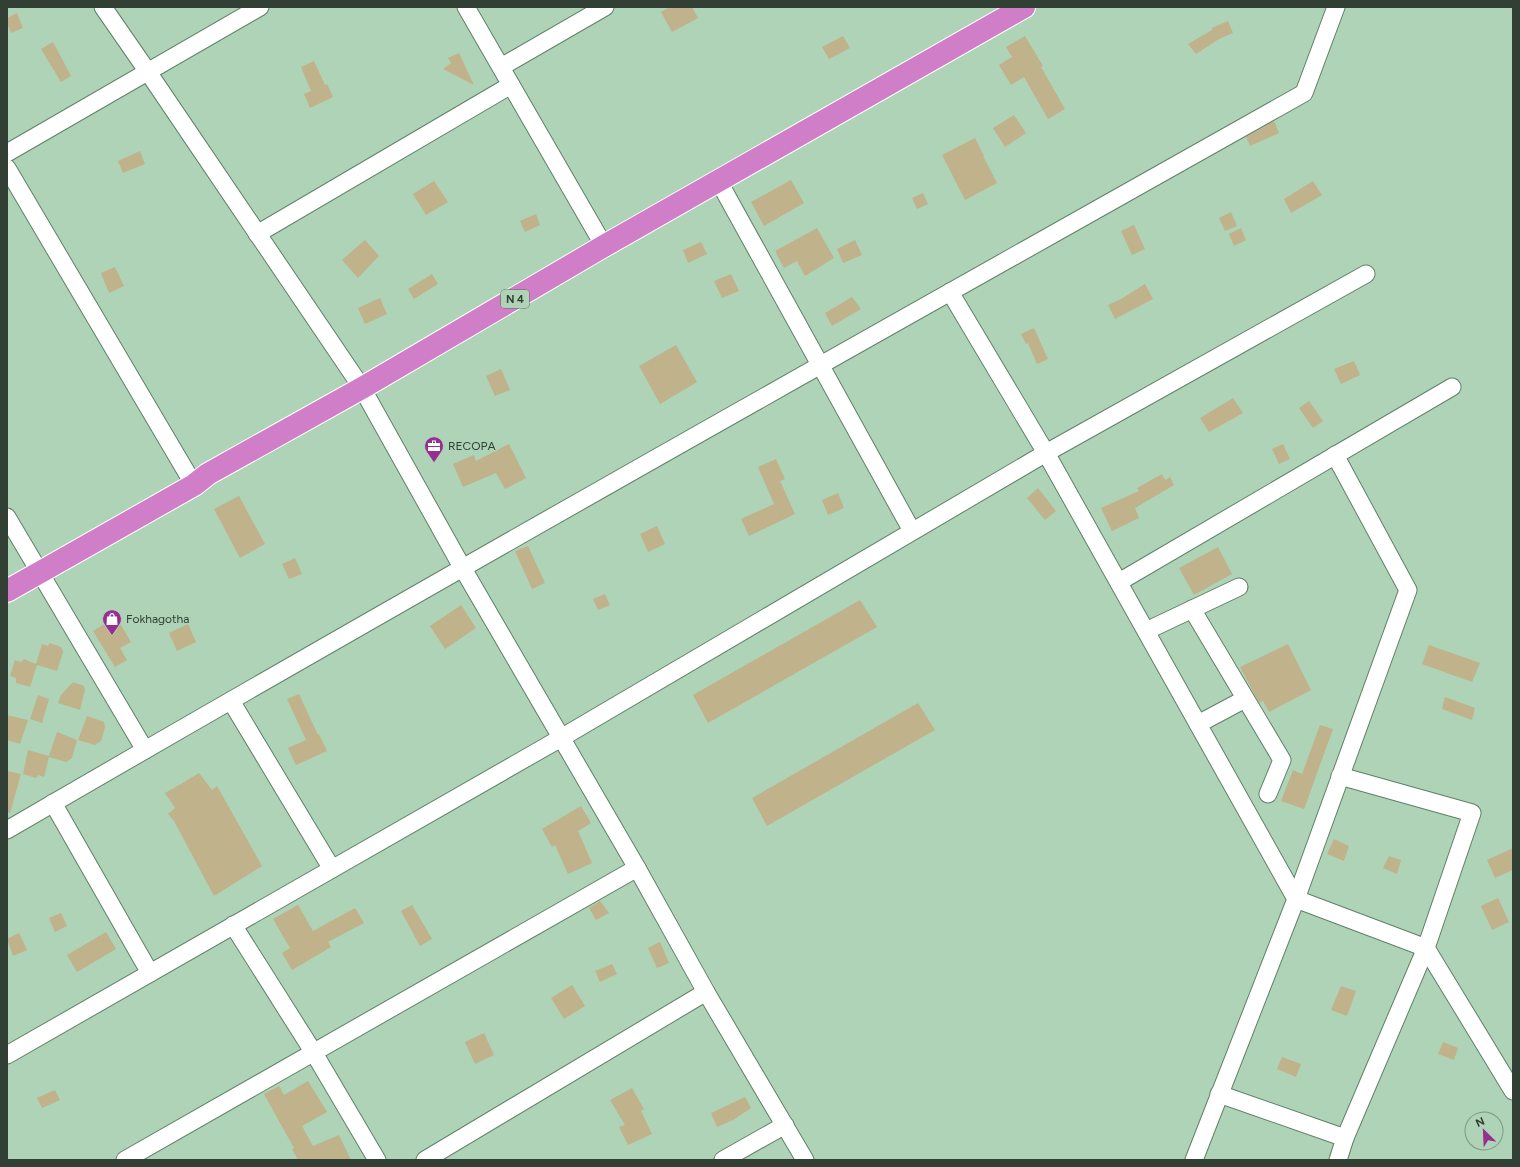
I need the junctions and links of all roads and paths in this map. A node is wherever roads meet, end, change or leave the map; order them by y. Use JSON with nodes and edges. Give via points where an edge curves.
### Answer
{"nodes":[{"id":1,"x":102,"y":7,"type":"edge"},
{"id":2,"x":260,"y":7,"type":"edge"},
{"id":3,"x":466,"y":7,"type":"edge"},
{"id":4,"x":605,"y":7,"type":"edge"},
{"id":5,"x":1024,"y":7,"type":"edge"},
{"id":6,"x":1336,"y":7,"type":"edge"},
{"id":7,"x":501,"y":67,"type":"junction"},
{"id":8,"x":148,"y":72,"type":"junction"},
{"id":9,"x":511,"y":85,"type":"junction"},
{"id":10,"x":7,"y":152,"type":"edge"},
{"id":11,"x":7,"y":168,"type":"edge"},
{"id":12,"x":718,"y":180,"type":"junction"},
{"id":13,"x":257,"y":234,"type":"junction"},
{"id":14,"x":604,"y":246,"type":"junction"},
{"id":15,"x":1366,"y":274,"type":"dead end"},
{"id":16,"x":950,"y":292,"type":"junction"},
{"id":17,"x":820,"y":364,"type":"junction"},
{"id":18,"x":1452,"y":386,"type":"dead end"},
{"id":19,"x":362,"y":388,"type":"junction"},
{"id":20,"x":1046,"y":453,"type":"junction"},
{"id":21,"x":1335,"y":455,"type":"junction"},
{"id":22,"x":194,"y":485,"type":"junction"},
{"id":23,"x":7,"y":517,"type":"edge"},
{"id":24,"x":912,"y":531,"type":"junction"},
{"id":25,"x":462,"y":568,"type":"junction"},
{"id":26,"x":40,"y":573,"type":"junction"},
{"id":27,"x":1119,"y":582,"type":"junction"},
{"id":28,"x":1239,"y":587,"type":"dead end"},
{"id":29,"x":7,"y":591,"type":"edge"},
{"id":30,"x":1192,"y":609,"type":"junction"},
{"id":31,"x":1146,"y":631,"type":"junction"},
{"id":32,"x":1245,"y":699,"type":"junction"},
{"id":33,"x":231,"y":701,"type":"junction"},
{"id":34,"x":1198,"y":724,"type":"junction"},
{"id":35,"x":561,"y":738,"type":"junction"},
{"id":36,"x":145,"y":750,"type":"junction"},
{"id":37,"x":1340,"y":776,"type":"junction"},
{"id":38,"x":1268,"y":794,"type":"dead end"},
{"id":39,"x":53,"y":803,"type":"junction"},
{"id":40,"x":7,"y":830,"type":"edge"},
{"id":41,"x":637,"y":868,"type":"junction"},
{"id":42,"x":332,"y":869,"type":"junction"},
{"id":43,"x":1296,"y":899,"type":"junction"},
{"id":44,"x":233,"y":925,"type":"junction"},
{"id":45,"x":1426,"y":948,"type":"junction"},
{"id":46,"x":150,"y":973,"type":"junction"},
{"id":47,"x":706,"y":992,"type":"junction"},
{"id":48,"x":314,"y":1053,"type":"junction"},
{"id":49,"x":7,"y":1055,"type":"edge"},
{"id":50,"x":1513,"y":1091,"type":"edge"},
{"id":51,"x":1219,"y":1094,"type":"junction"},
{"id":52,"x":785,"y":1125,"type":"junction"},
{"id":53,"x":1345,"y":1138,"type":"junction"},
{"id":54,"x":125,"y":1160,"type":"edge"},
{"id":55,"x":377,"y":1160,"type":"edge"},
{"id":56,"x":425,"y":1160,"type":"edge"},
{"id":57,"x":723,"y":1160,"type":"edge"},
{"id":58,"x":805,"y":1160,"type":"edge"},
{"id":59,"x":1194,"y":1160,"type":"edge"},
{"id":60,"x":1338,"y":1160,"type":"edge"}],
"edges":[{"from":1,"to":8,"type":"street"},
{"from":2,"to":8,"type":"street"},
{"from":3,"to":7,"type":"street"},
{"from":4,"to":7,"type":"street"},
{"from":5,"to":12,"type":"highway","number":"N 4"},
{"from":6,"to":16,"type":"street","via":[[1304,93]]},
{"from":7,"to":9,"type":"street"},
{"from":8,"to":10,"type":"street"},
{"from":8,"to":13,"type":"street"},
{"from":9,"to":13,"type":"street"},
{"from":9,"to":14,"type":"street"},
{"from":11,"to":22,"type":"street"},
{"from":12,"to":14,"type":"highway","number":"N 4"},
{"from":12,"to":17,"type":"street"},
{"from":13,"to":19,"type":"street"},
{"from":14,"to":19,"type":"highway","number":"N 4"},
{"from":15,"to":20,"type":"street"},
{"from":16,"to":17,"type":"street"},
{"from":16,"to":20,"type":"street"},
{"from":17,"to":24,"type":"street"},
{"from":17,"to":25,"type":"street"},
{"from":18,"to":21,"type":"street"},
{"from":19,"to":22,"type":"highway","number":"N 4","via":[[208,474]]},
{"from":19,"to":25,"type":"street"},
{"from":20,"to":24,"type":"street"},
{"from":20,"to":27,"type":"street"},
{"from":21,"to":27,"type":"street"},
{"from":21,"to":37,"type":"street","via":[[1408,590]]},
{"from":22,"to":26,"type":"highway","number":"N 4"},
{"from":23,"to":26,"type":"street"},
{"from":24,"to":35,"type":"street"},
{"from":25,"to":33,"type":"street"},
{"from":25,"to":35,"type":"street"},
{"from":26,"to":29,"type":"highway","number":"N 4"},
{"from":26,"to":36,"type":"street"},
{"from":27,"to":31,"type":"street"},
{"from":28,"to":30,"type":"street"},
{"from":30,"to":31,"type":"street"},
{"from":30,"to":32,"type":"street"},
{"from":31,"to":34,"type":"street"},
{"from":32,"to":34,"type":"street"},
{"from":32,"to":38,"type":"street","via":[[1282,760]]},
{"from":33,"to":36,"type":"street"},
{"from":33,"to":42,"type":"street"},
{"from":34,"to":43,"type":"street"},
{"from":35,"to":41,"type":"street"},
{"from":35,"to":42,"type":"street"},
{"from":36,"to":39,"type":"street"},
{"from":37,"to":43,"type":"street"},
{"from":37,"to":45,"type":"street","via":[[1472,813]]},
{"from":39,"to":40,"type":"street"},
{"from":39,"to":46,"type":"street"},
{"from":41,"to":47,"type":"street"},
{"from":41,"to":48,"type":"street"},
{"from":42,"to":44,"type":"street"},
{"from":43,"to":45,"type":"street"},
{"from":43,"to":51,"type":"street"},
{"from":44,"to":46,"type":"street"},
{"from":44,"to":48,"type":"street"},
{"from":45,"to":50,"type":"street"},
{"from":45,"to":53,"type":"street"},
{"from":46,"to":49,"type":"street"},
{"from":47,"to":52,"type":"street"},
{"from":47,"to":56,"type":"street"},
{"from":48,"to":54,"type":"street"},
{"from":48,"to":55,"type":"street"},
{"from":51,"to":53,"type":"street"},
{"from":51,"to":59,"type":"street"},
{"from":52,"to":57,"type":"street"},
{"from":52,"to":58,"type":"street"},
{"from":53,"to":60,"type":"street"}]}
